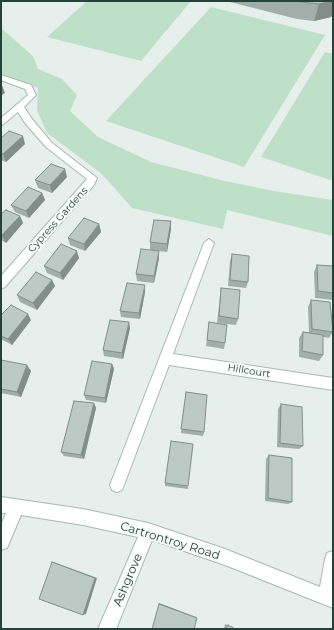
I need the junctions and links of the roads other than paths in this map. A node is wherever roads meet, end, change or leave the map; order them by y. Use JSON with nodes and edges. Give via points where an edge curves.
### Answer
{"nodes":[{"id":1,"x":1,"y":77,"type":"edge"},
{"id":2,"x":20,"y":106,"type":"junction"},
{"id":3,"x":1,"y":123,"type":"edge"},
{"id":4,"x":209,"y":242,"type":"dead end"},
{"id":5,"x":1,"y":284,"type":"edge"},
{"id":6,"x":164,"y":358,"type":"junction"},
{"id":7,"x":333,"y":384,"type":"edge"},
{"id":8,"x":117,"y":485,"type":"dead end"},
{"id":9,"x":1,"y":505,"type":"edge"},
{"id":10,"x":17,"y":507,"type":"junction"},
{"id":11,"x":148,"y":531,"type":"junction"},
{"id":12,"x":1,"y":542,"type":"edge"},
{"id":13,"x":333,"y":559,"type":"edge"},
{"id":14,"x":330,"y":599,"type":"edge"},
{"id":15,"x":107,"y":629,"type":"edge"}],
"edges":[{"from":1,"to":2,"type":"street","via":[[28,87],[32,96]]},
{"from":2,"to":3,"type":"street"},
{"from":2,"to":5,"type":"street","name":"Cypress Gardens","via":[[28,121],[49,145],[92,178],[91,183]]},
{"from":4,"to":6,"type":"street"},
{"from":6,"to":7,"type":"street","name":"Hillcourt"},
{"from":6,"to":8,"type":"street"},
{"from":9,"to":10,"type":"street","name":"Cartrontroy Road"},
{"from":10,"to":11,"type":"street","name":"Cartrontroy Road","via":[[84,517]]},
{"from":10,"to":12,"type":"street"},
{"from":11,"to":14,"type":"street","name":"Cartrontroy Road","via":[[225,557]]},
{"from":11,"to":15,"type":"street","name":"Ashgrove"},
{"from":13,"to":14,"type":"street"}]}
